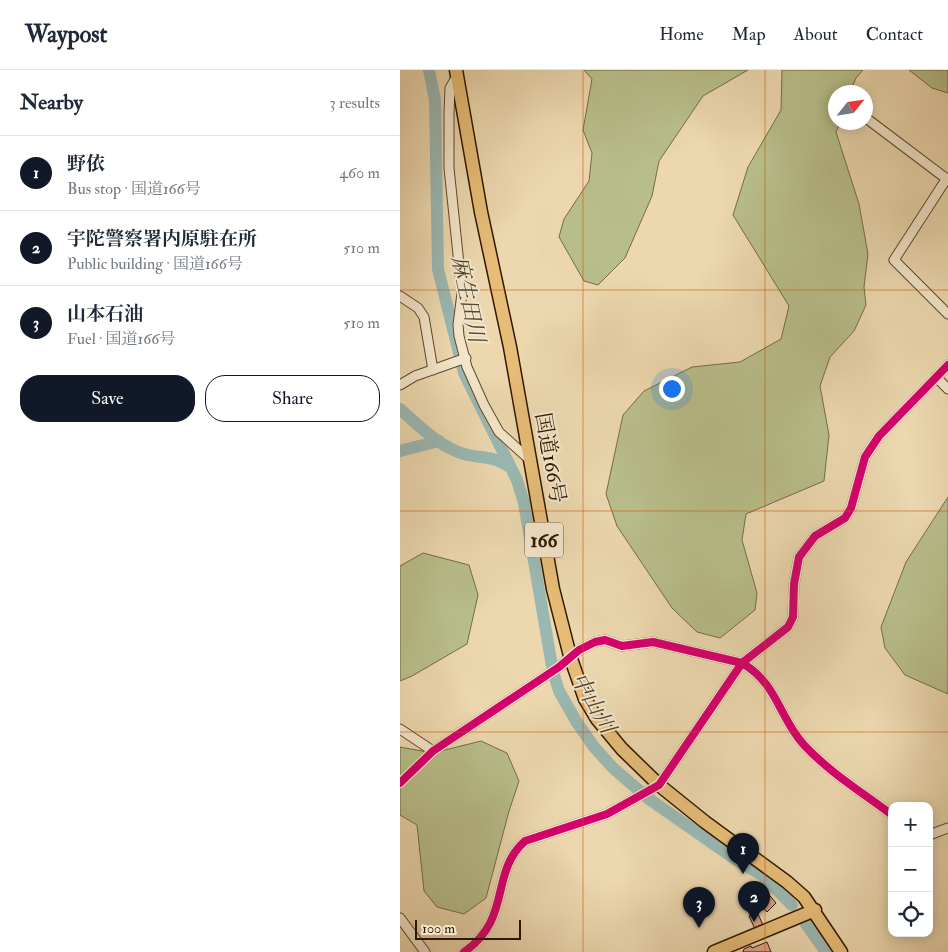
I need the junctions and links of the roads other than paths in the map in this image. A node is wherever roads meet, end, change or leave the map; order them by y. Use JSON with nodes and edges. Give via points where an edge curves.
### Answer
{"nodes":[{"id":1,"x":457,"y":73,"type":"edge"},
{"id":2,"x":873,"y":123,"type":"edge"},
{"id":3,"x":947,"y":179,"type":"edge"},
{"id":4,"x":400,"y":296,"type":"edge"},
{"id":5,"x":948,"y":314,"type":"edge"},
{"id":6,"x":466,"y":358,"type":"junction"},
{"id":7,"x":948,"y":365,"type":"edge"},
{"id":8,"x":433,"y":370,"type":"junction"},
{"id":9,"x":936,"y":377,"type":"junction"},
{"id":10,"x":400,"y":385,"type":"edge"},
{"id":11,"x":948,"y":389,"type":"edge"},
{"id":12,"x":530,"y":460,"type":"junction"},
{"id":13,"x":570,"y":656,"type":"junction"},
{"id":14,"x":742,"y":663,"type":"junction"},
{"id":15,"x":400,"y":729,"type":"edge"},
{"id":16,"x":433,"y":751,"type":"junction"},
{"id":17,"x":400,"y":783,"type":"edge"},
{"id":18,"x":659,"y":785,"type":"junction"},
{"id":19,"x":888,"y":812,"type":"edge"},
{"id":20,"x":948,"y":828,"type":"edge"},
{"id":21,"x":933,"y":834,"type":"edge"},
{"id":22,"x":815,"y":910,"type":"junction"},
{"id":23,"x":400,"y":918,"type":"edge"},
{"id":24,"x":425,"y":952,"type":"edge"},
{"id":25,"x":464,"y":952,"type":"edge"},
{"id":26,"x":714,"y":952,"type":"edge"},
{"id":27,"x":841,"y":952,"type":"edge"}],
"edges":[{"from":1,"to":6,"type":"street","via":[[450,88],[450,168],[462,294],[458,325]]},
{"from":1,"to":12,"type":"highway","name":"国道166号","number":"166"},
{"from":2,"to":3,"type":"street"},
{"from":3,"to":5,"type":"street","via":[[894,260]]},
{"from":4,"to":8,"type":"street","via":[[418,308],[424,317]]},
{"from":6,"to":8,"type":"street"},
{"from":6,"to":12,"type":"street","via":[[484,405],[499,432]]},
{"from":7,"to":9,"type":"street"},
{"from":8,"to":10,"type":"street"},
{"from":9,"to":11,"type":"street"},
{"from":9,"to":14,"type":"street","via":[[879,436],[865,457],[845,518],[815,536],[799,558],[793,617],[788,627]]},
{"from":12,"to":13,"type":"highway","name":"国道166号","number":"166","via":[[553,589]]},
{"from":13,"to":14,"type":"street","via":[[605,640],[622,646],[653,642]]},
{"from":13,"to":16,"type":"street","via":[[559,667]]},
{"from":13,"to":18,"type":"highway","name":"国道166号","number":"166","via":[[585,698],[597,719]]},
{"from":14,"to":18,"type":"street"},
{"from":14,"to":19,"type":"street","via":[[768,685],[803,744]]},
{"from":15,"to":16,"type":"street"},
{"from":16,"to":17,"type":"street"},
{"from":18,"to":22,"type":"highway","name":"国道166号","number":"166","via":[[787,882]]},
{"from":18,"to":25,"type":"street","via":[[607,814],[525,841],[508,863],[488,930]]},
{"from":20,"to":21,"type":"street"},
{"from":22,"to":26,"type":"highway"},
{"from":22,"to":27,"type":"highway","name":"国道166号"},
{"from":23,"to":24,"type":"street"}]}
